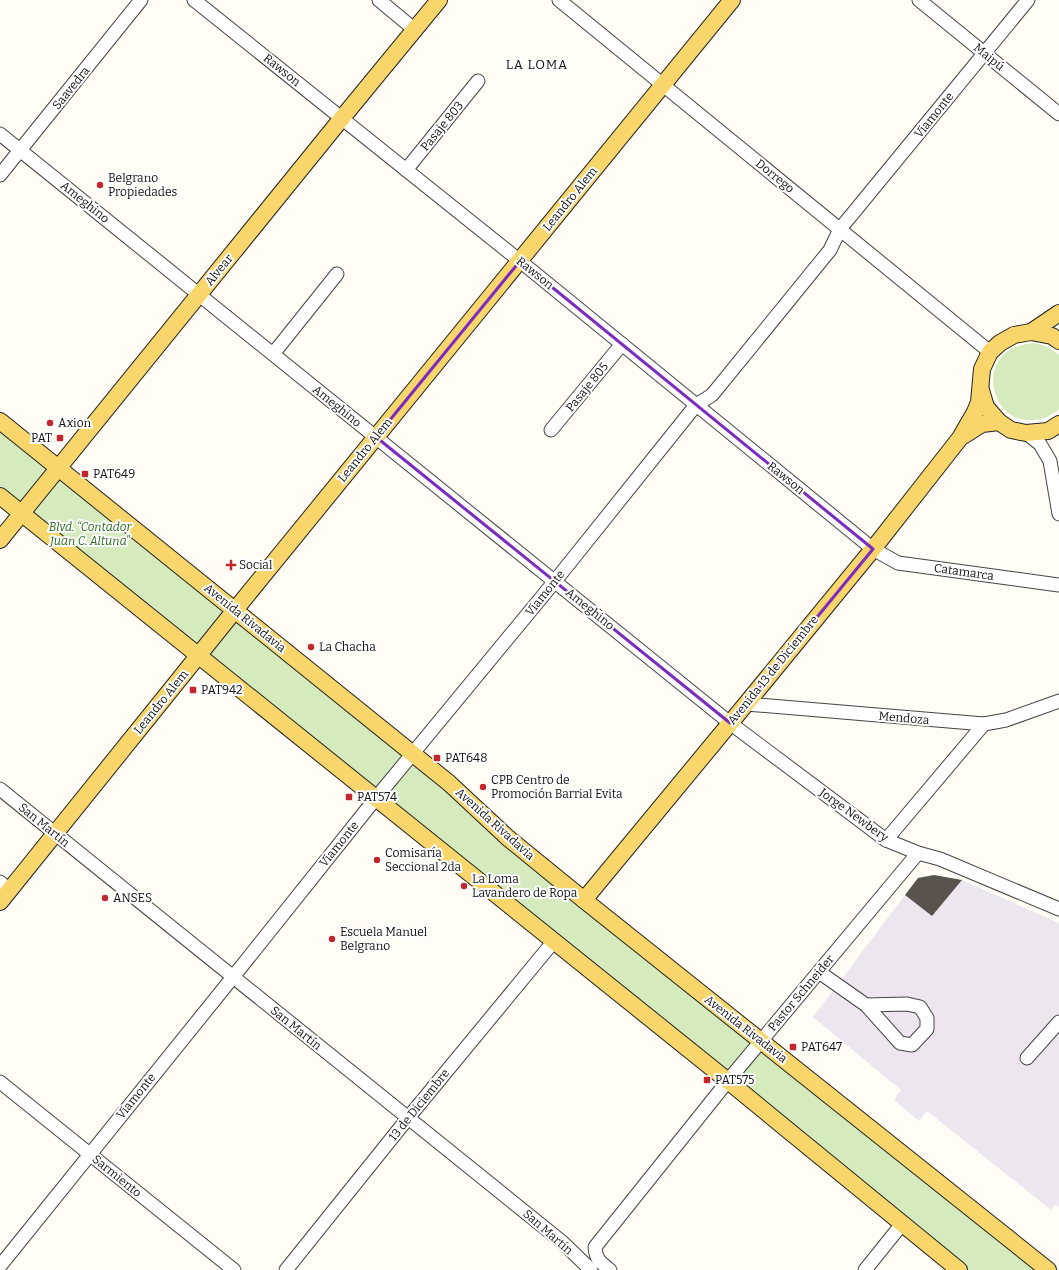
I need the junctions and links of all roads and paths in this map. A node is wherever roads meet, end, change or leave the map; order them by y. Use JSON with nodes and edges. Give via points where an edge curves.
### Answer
{"nodes":[{"id":1,"x":141,"y":0,"type":"edge"},
{"id":2,"x":194,"y":0,"type":"edge"},
{"id":3,"x":379,"y":0,"type":"edge"},
{"id":4,"x":439,"y":0,"type":"edge"},
{"id":5,"x":559,"y":0,"type":"edge"},
{"id":6,"x":732,"y":0,"type":"edge"},
{"id":7,"x":919,"y":0,"type":"edge"},
{"id":8,"x":1028,"y":0,"type":"edge"},
{"id":9,"x":415,"y":30,"type":"junction"},
{"id":10,"x":985,"y":53,"type":"junction"},
{"id":11,"x":478,"y":81,"type":"dead end"},
{"id":12,"x":663,"y":85,"type":"junction"},
{"id":13,"x":1059,"y":114,"type":"edge"},
{"id":14,"x":342,"y":118,"type":"junction"},
{"id":15,"x":0,"y":134,"type":"edge"},
{"id":16,"x":20,"y":150,"type":"junction"},
{"id":17,"x":406,"y":170,"type":"junction"},
{"id":18,"x":0,"y":175,"type":"edge"},
{"id":19,"x":840,"y":229,"type":"junction"},
{"id":20,"x":520,"y":261,"type":"junction"},
{"id":21,"x":337,"y":274,"type":"dead end"},
{"id":22,"x":199,"y":294,"type":"junction"},
{"id":23,"x":1058,"y":314,"type":"edge"},
{"id":24,"x":1031,"y":332,"type":"junction"},
{"id":25,"x":1059,"y":342,"type":"edge"},
{"id":26,"x":622,"y":344,"type":"junction"},
{"id":27,"x":990,"y":352,"type":"junction"},
{"id":28,"x":273,"y":354,"type":"junction"},
{"id":29,"x":980,"y":388,"type":"junction"},
{"id":30,"x":696,"y":405,"type":"junction"},
{"id":31,"x":0,"y":421,"type":"edge"},
{"id":32,"x":999,"y":422,"type":"junction"},
{"id":33,"x":1059,"y":424,"type":"edge"},
{"id":34,"x":551,"y":430,"type":"dead end"},
{"id":35,"x":1026,"y":433,"type":"junction"},
{"id":36,"x":376,"y":437,"type":"junction"},
{"id":37,"x":960,"y":438,"type":"junction"},
{"id":38,"x":58,"y":468,"type":"junction"},
{"id":39,"x":0,"y":496,"type":"edge"},
{"id":40,"x":22,"y":513,"type":"junction"},
{"id":41,"x":1059,"y":514,"type":"edge"},
{"id":42,"x":0,"y":540,"type":"edge"},
{"id":43,"x":873,"y":549,"type":"junction"},
{"id":44,"x":555,"y":581,"type":"junction"},
{"id":45,"x":1059,"y":585,"type":"edge"},
{"id":46,"x":235,"y":610,"type":"junction"},
{"id":47,"x":199,"y":656,"type":"junction"},
{"id":48,"x":1059,"y":701,"type":"edge"},
{"id":49,"x":746,"y":704,"type":"junction"},
{"id":50,"x":730,"y":723,"type":"junction"},
{"id":51,"x":984,"y":724,"type":"junction"},
{"id":52,"x":413,"y":753,"type":"junction"},
{"id":53,"x":0,"y":789,"type":"edge"},
{"id":54,"x":376,"y":798,"type":"junction"},
{"id":55,"x":55,"y":834,"type":"junction"},
{"id":56,"x":886,"y":840,"type":"junction"},
{"id":57,"x":918,"y":853,"type":"junction"},
{"id":58,"x":3,"y":891,"type":"edge"},
{"id":59,"x":584,"y":900,"type":"junction"},
{"id":60,"x":1059,"y":909,"type":"edge"},
{"id":61,"x":554,"y":942,"type":"junction"},
{"id":62,"x":819,"y":972,"type":"junction"},
{"id":63,"x":233,"y":977,"type":"junction"},
{"id":64,"x":866,"y":1005,"type":"junction"},
{"id":65,"x":1059,"y":1022,"type":"edge"},
{"id":66,"x":761,"y":1040,"type":"junction"},
{"id":67,"x":1027,"y":1058,"type":"dead end"},
{"id":68,"x":728,"y":1081,"type":"junction"},
{"id":69,"x":0,"y":1082,"type":"edge"},
{"id":70,"x":408,"y":1118,"type":"junction"},
{"id":71,"x":89,"y":1154,"type":"junction"},
{"id":72,"x":902,"y":1224,"type":"junction"},
{"id":73,"x":0,"y":1266,"type":"edge"},
{"id":74,"x":586,"y":1269,"type":"edge"},
{"id":75,"x":234,"y":1270,"type":"edge"},
{"id":76,"x":286,"y":1270,"type":"edge"},
{"id":77,"x":610,"y":1270,"type":"edge"},
{"id":78,"x":865,"y":1270,"type":"edge"},
{"id":79,"x":959,"y":1270,"type":"edge"},
{"id":80,"x":1048,"y":1270,"type":"edge"}],
"edges":[{"from":1,"to":16,"type":"street","name":"Saavedra"},
{"from":2,"to":14,"type":"street","name":"Rawson"},
{"from":3,"to":9,"type":"street"},
{"from":4,"to":9,"type":"main road","name":"Alvear"},
{"from":5,"to":12,"type":"street","name":"Dorrego"},
{"from":6,"to":12,"type":"main road","name":"Leandro Alem"},
{"from":7,"to":10,"type":"street","name":"Maipú"},
{"from":8,"to":10,"type":"street","name":"Viamonte"},
{"from":9,"to":14,"type":"main road","name":"Alvear"},
{"from":10,"to":13,"type":"street","name":"Maipú"},
{"from":10,"to":19,"type":"street","name":"Viamonte"},
{"from":11,"to":17,"type":"street","name":"Pasaje 803"},
{"from":12,"to":19,"type":"street","name":"Dorrego"},
{"from":12,"to":20,"type":"main road","name":"Leandro Alem"},
{"from":14,"to":17,"type":"street","name":"Rawson"},
{"from":14,"to":22,"type":"main road","name":"Alvear"},
{"from":15,"to":16,"type":"street","name":"Ameghino"},
{"from":16,"to":18,"type":"street","name":"Saavedra"},
{"from":16,"to":22,"type":"street","name":"Ameghino"},
{"from":17,"to":20,"type":"street","name":"Rawson"},
{"from":19,"to":27,"type":"street","name":"Dorrego"},
{"from":19,"to":30,"type":"street","name":"Viamonte","via":[[830,250],[712,395]]},
{"from":20,"to":26,"type":"street","name":"Rawson"},
{"from":20,"to":36,"type":"main road","name":"Leandro Alem"},
{"from":21,"to":28,"type":"street"},
{"from":22,"to":28,"type":"street","name":"Ameghino"},
{"from":22,"to":38,"type":"main road","name":"Alvear"},
{"from":23,"to":24,"type":"main road"},
{"from":24,"to":25,"type":"main road","via":[[1052,336]]},
{"from":24,"to":27,"type":"main road","via":[[1014,335]]},
{"from":26,"to":30,"type":"street","name":"Rawson"},
{"from":26,"to":34,"type":"street","name":"Pasaje 805"},
{"from":27,"to":29,"type":"main road","via":[[982,369]]},
{"from":28,"to":36,"type":"street","name":"Ameghino"},
{"from":29,"to":32,"type":"main road","via":[[986,407]]},
{"from":29,"to":37,"type":"main road","via":[[979,402]]},
{"from":30,"to":43,"type":"street","name":"Rawson"},
{"from":30,"to":44,"type":"street","name":"Viamonte"},
{"from":31,"to":38,"type":"main road","name":"Avenida Rivadavia"},
{"from":32,"to":35,"type":"main road","via":[[1012,430]]},
{"from":32,"to":37,"type":"main road","via":[[982,424]]},
{"from":33,"to":35,"type":"main road","via":[[1048,430]]},
{"from":35,"to":41,"type":"street","via":[[1040,444],[1050,461]]},
{"from":36,"to":44,"type":"street","name":"Ameghino"},
{"from":36,"to":46,"type":"main road","name":"Leandro Alem"},
{"from":37,"to":43,"type":"main road","name":"Avenida 13 de Diciembre"},
{"from":38,"to":40,"type":"main road","name":"Alvear"},
{"from":38,"to":46,"type":"main road","name":"Avenida Rivadavia"},
{"from":39,"to":40,"type":"main road"},
{"from":40,"to":42,"type":"main road","name":"Alvear"},
{"from":40,"to":47,"type":"main road"},
{"from":43,"to":45,"type":"street","name":"Catamarca","via":[[898,563]]},
{"from":43,"to":49,"type":"main road","name":"Avenida 13 de Diciembre"},
{"from":44,"to":50,"type":"street","name":"Ameghino"},
{"from":44,"to":52,"type":"street","name":"Viamonte"},
{"from":46,"to":47,"type":"main road","name":"Leandro Alem"},
{"from":46,"to":52,"type":"main road","name":"Avenida Rivadavia"},
{"from":47,"to":54,"type":"main road"},
{"from":47,"to":55,"type":"main road","name":"Leandro Alem"},
{"from":48,"to":51,"type":"street","name":"Mendoza","via":[[1006,720]]},
{"from":49,"to":50,"type":"main road","name":"Avenida 13 de Diciembre"},
{"from":49,"to":51,"type":"street","name":"Mendoza"},
{"from":50,"to":56,"type":"street","name":"Jorge Newbery"},
{"from":50,"to":59,"type":"main road","name":"Avenida 13 de Diciembre"},
{"from":51,"to":56,"type":"street"},
{"from":52,"to":54,"type":"street","name":"Viamonte"},
{"from":52,"to":59,"type":"main road","name":"Avenida Rivadavia","via":[[508,838]]},
{"from":53,"to":55,"type":"street","name":"San Martín"},
{"from":54,"to":61,"type":"main road"},
{"from":54,"to":63,"type":"street","name":"Viamonte"},
{"from":55,"to":58,"type":"main road","name":"Leandro Alem"},
{"from":55,"to":63,"type":"street","name":"San Martín"},
{"from":56,"to":57,"type":"street","name":"Jorge Newbery"},
{"from":57,"to":60,"type":"street","name":"Jorge Newbery","via":[[940,859]]},
{"from":57,"to":62,"type":"street","name":"Pastor Schneider"},
{"from":59,"to":66,"type":"main road","name":"Avenida Rivadavia"},
{"from":61,"to":68,"type":"main road"},
{"from":61,"to":70,"type":"street","name":"13 de Diciembre"},
{"from":62,"to":64,"type":"street"},
{"from":62,"to":66,"type":"street","name":"Pastor Schneider"},
{"from":63,"to":70,"type":"street","name":"San Martín"},
{"from":63,"to":71,"type":"street","name":"Viamonte"},
{"from":64,"to":64,"type":"street","via":[[900,1043],[912,1045],[927,1029],[927,1018],[920,1007],[907,1004]]},
{"from":65,"to":67,"type":"street"},
{"from":66,"to":68,"type":"street","name":"Pastor Schneider"},
{"from":66,"to":80,"type":"main road","name":"Avenida Rivadavia"},
{"from":68,"to":72,"type":"main road"},
{"from":68,"to":77,"type":"street","name":"Pastor Schneider","via":[[595,1247],[599,1261]]},
{"from":69,"to":71,"type":"street","name":"Sarmiento"},
{"from":70,"to":74,"type":"street","name":"San Martín","via":[[561,1241]]},
{"from":70,"to":76,"type":"street","name":"13 de Diciembre"},
{"from":71,"to":73,"type":"street","name":"Viamonte"},
{"from":71,"to":75,"type":"street","name":"Sarmiento"},
{"from":72,"to":78,"type":"street"},
{"from":72,"to":79,"type":"main road"}]}
